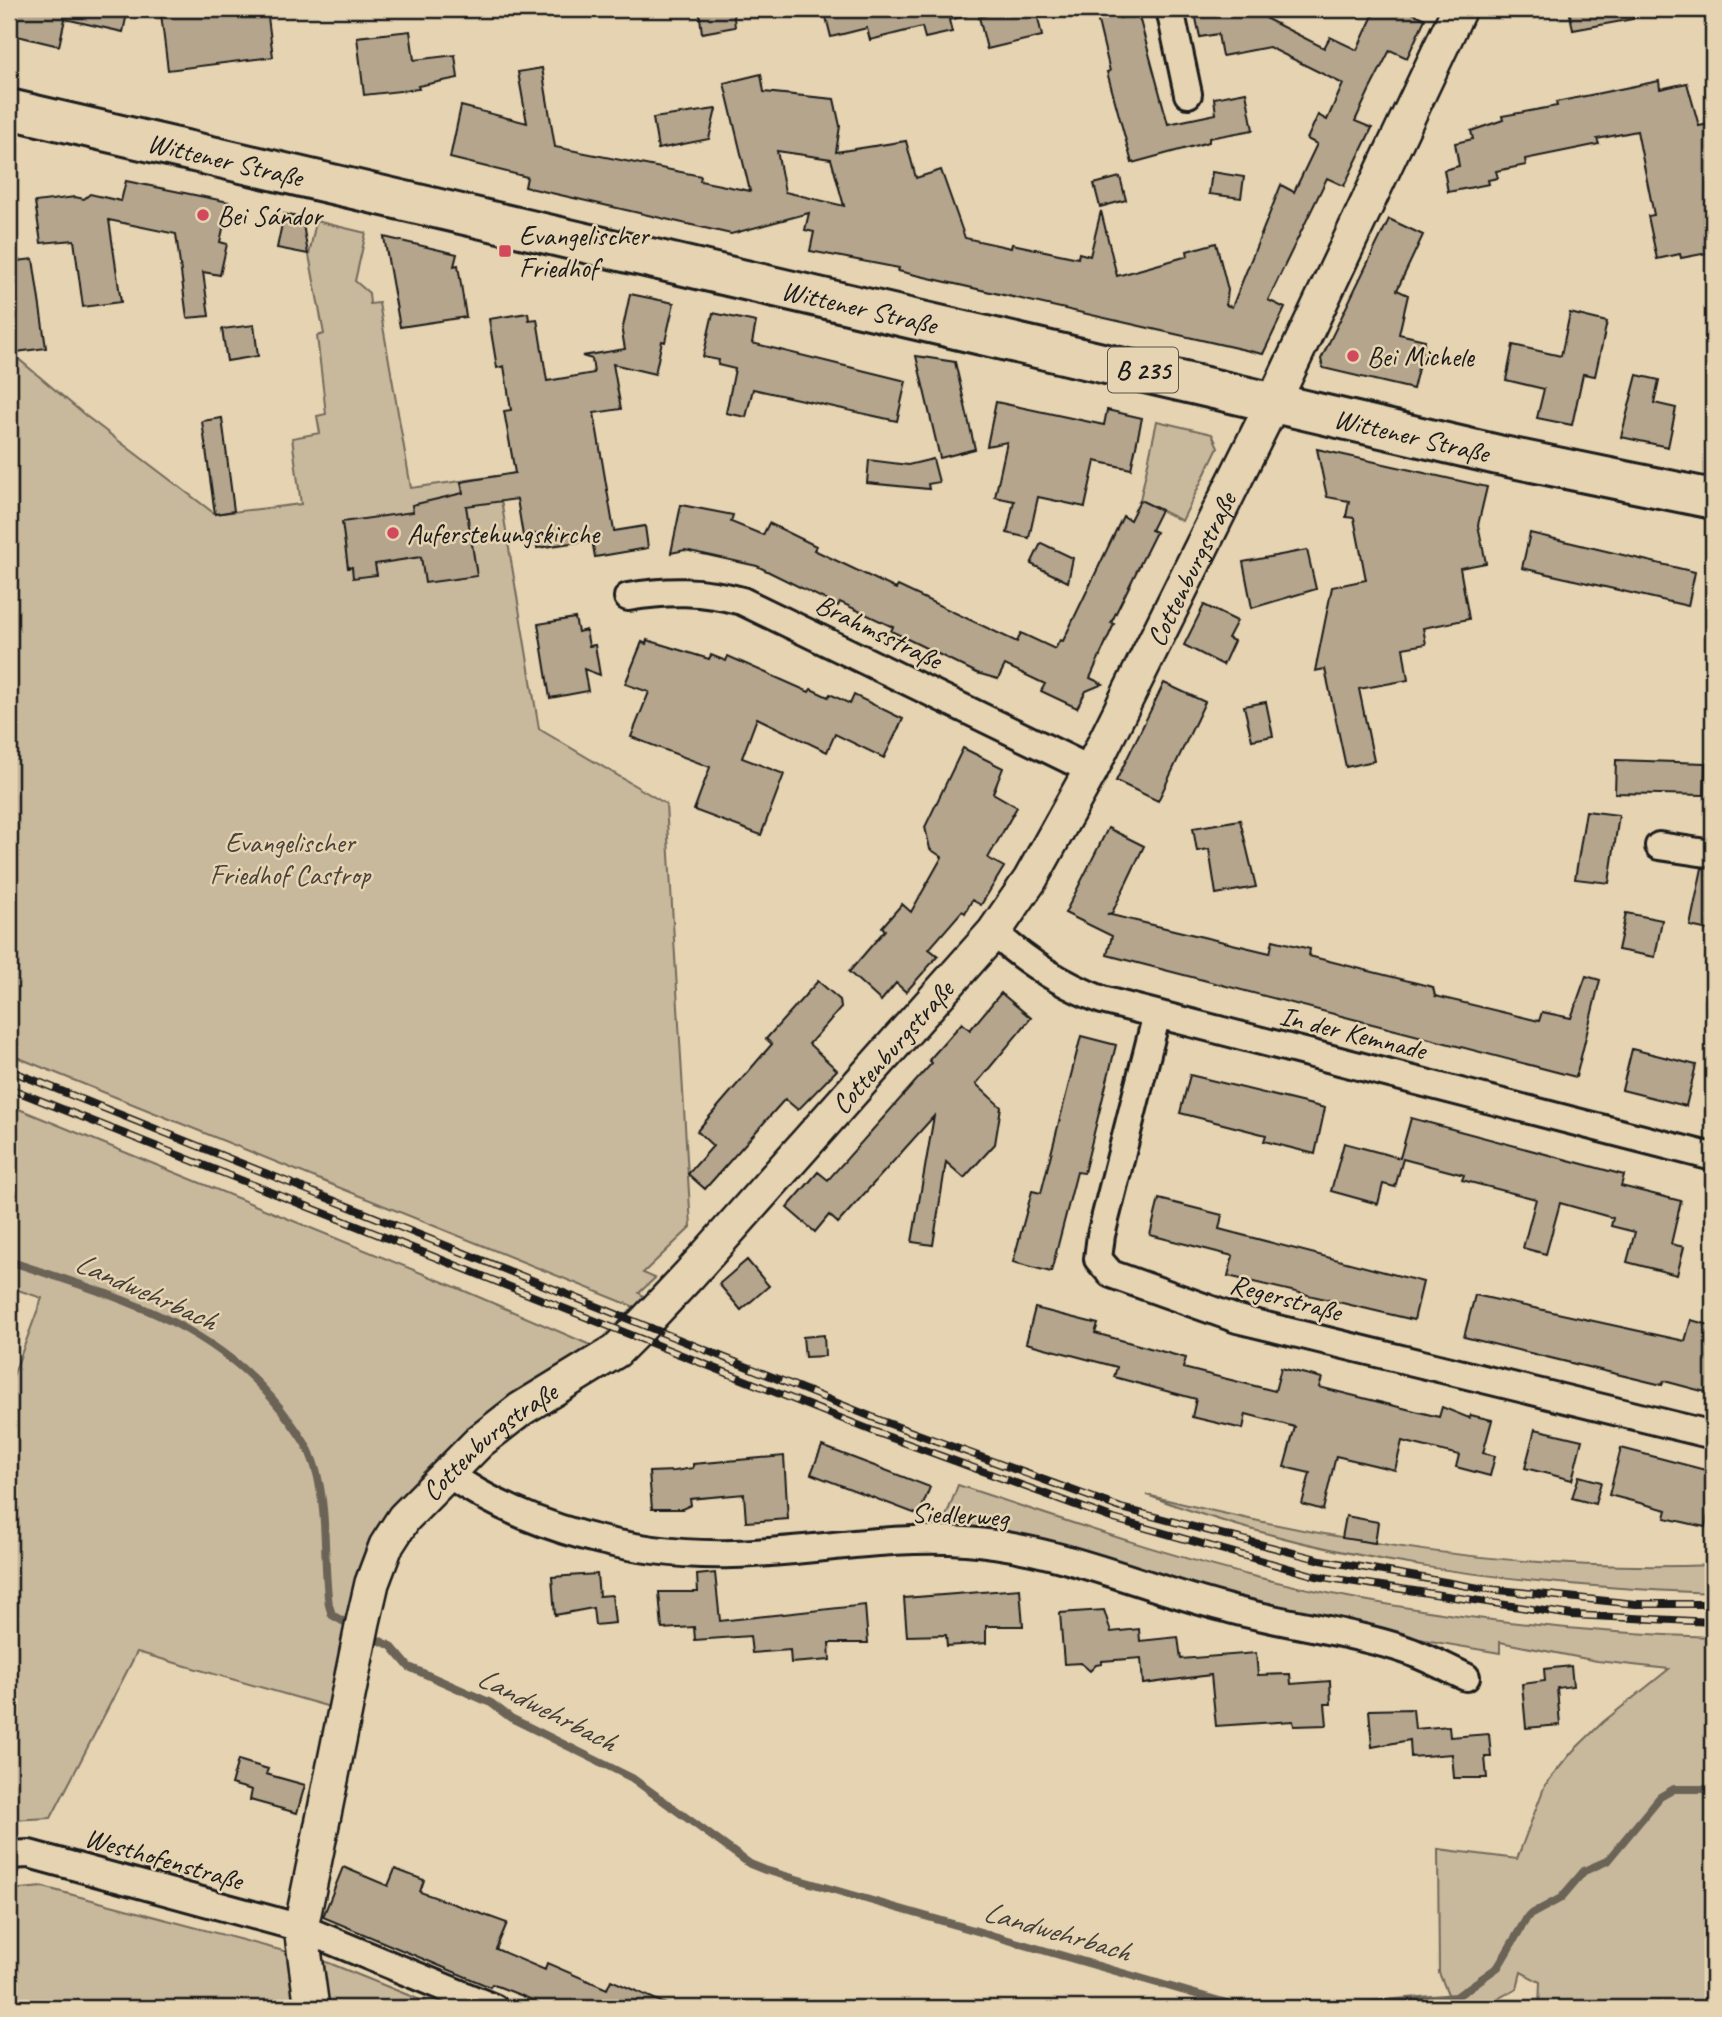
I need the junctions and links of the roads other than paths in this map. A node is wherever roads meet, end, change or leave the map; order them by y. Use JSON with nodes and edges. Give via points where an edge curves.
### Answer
{"nodes":[{"id":1,"x":1170,"y":9,"type":"edge"},
{"id":2,"x":1459,"y":9,"type":"edge"},
{"id":3,"x":1188,"y":94,"type":"dead end"},
{"id":4,"x":9,"y":109,"type":"edge"},
{"id":5,"x":1273,"y":401,"type":"junction"},
{"id":6,"x":1713,"y":499,"type":"edge"},
{"id":7,"x":628,"y":597,"type":"dead end"},
{"id":8,"x":1091,"y":770,"type":"junction"},
{"id":9,"x":1660,"y":846,"type":"dead end"},
{"id":10,"x":1713,"y":854,"type":"edge"},
{"id":11,"x":994,"y":932,"type":"junction"},
{"id":12,"x":1157,"y":1014,"type":"junction"},
{"id":13,"x":1713,"y":1157,"type":"edge"},
{"id":14,"x":1713,"y":1435,"type":"edge"},
{"id":15,"x":447,"y":1473,"type":"junction"},
{"id":16,"x":1466,"y":1677,"type":"dead end"},
{"id":17,"x":9,"y":1854,"type":"edge"},
{"id":18,"x":301,"y":1928,"type":"junction"},
{"id":19,"x":312,"y":2008,"type":"edge"},
{"id":20,"x":494,"y":2008,"type":"edge"}],
"edges":[{"from":1,"to":3,"type":"street"},
{"from":2,"to":5,"type":"street","name":"Cottenburgstraße"},
{"from":4,"to":5,"type":"main road","name":"Wittener Straße","number":"B 235"},
{"from":5,"to":6,"type":"main road","name":"Wittener Straße","number":"B 235","via":[[1498,455]]},
{"from":5,"to":8,"type":"street","name":"Cottenburgstraße"},
{"from":7,"to":8,"type":"street","name":"Brahmsstraße","via":[[678,590],[741,601]]},
{"from":8,"to":11,"type":"street","name":"Cottenburgstraße","via":[[1058,834]]},
{"from":9,"to":10,"type":"street"},
{"from":11,"to":12,"type":"street","name":"In der Kemnade","via":[[1016,953],[1076,990]]},
{"from":11,"to":15,"type":"street","name":"Cottenburgstraße","via":[[690,1275],[616,1351],[521,1409]]},
{"from":12,"to":13,"type":"street","name":"In der Kemnade"},
{"from":12,"to":14,"type":"street","name":"Regerstraße","via":[[1101,1236],[1098,1259],[1111,1274],[1237,1319]]},
{"from":15,"to":16,"type":"street","name":"Siedlerweg","via":[[508,1510],[655,1549],[732,1554],[936,1539],[1008,1545],[1223,1608],[1403,1649]]},
{"from":15,"to":18,"type":"street","name":"Cottenburgstraße","via":[[404,1518],[386,1546],[372,1583]]},
{"from":17,"to":18,"type":"street","name":"Westhofenstraße","via":[[29,1854]]},
{"from":18,"to":19,"type":"street","name":"Cottenburgstraße"},
{"from":18,"to":20,"type":"street","name":"Westhofenstraße"}]}
